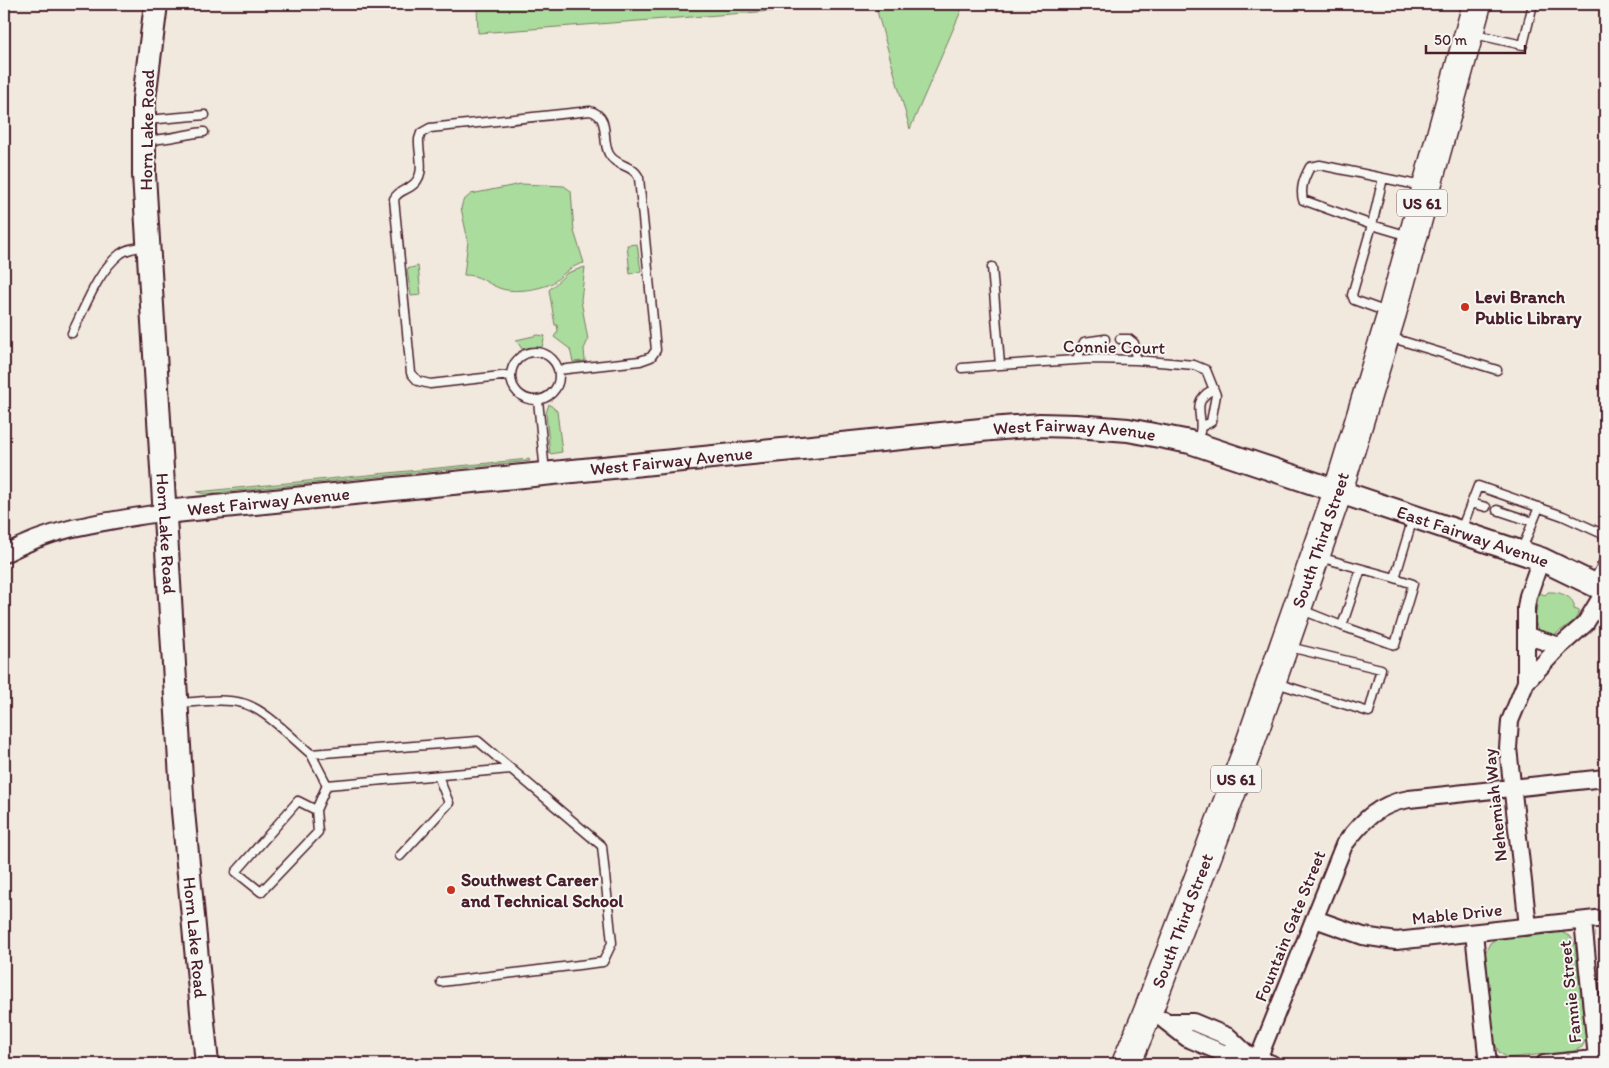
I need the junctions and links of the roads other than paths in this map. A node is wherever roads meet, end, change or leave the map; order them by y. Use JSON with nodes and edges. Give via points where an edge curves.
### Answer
{"nodes":[{"id":1,"x":156,"y":4,"type":"edge"},
{"id":2,"x":1476,"y":4,"type":"edge"},
{"id":3,"x":1533,"y":4,"type":"edge"},
{"id":4,"x":1470,"y":33,"type":"junction"},
{"id":5,"x":205,"y":116,"type":"dead end"},
{"id":6,"x":144,"y":130,"type":"junction"},
{"id":7,"x":204,"y":132,"type":"dead end"},
{"id":8,"x":1384,"y":178,"type":"junction"},
{"id":9,"x":1426,"y":187,"type":"junction"},
{"id":10,"x":1372,"y":225,"type":"junction"},
{"id":11,"x":1413,"y":237,"type":"junction"},
{"id":12,"x":148,"y":246,"type":"junction"},
{"id":13,"x":992,"y":267,"type":"dead end"},
{"id":14,"x":1388,"y":325,"type":"junction"},
{"id":15,"x":72,"y":333,"type":"dead end"},
{"id":16,"x":1105,"y":339,"type":"dead end"},
{"id":17,"x":1120,"y":339,"type":"dead end"},
{"id":18,"x":1077,"y":359,"type":"junction"},
{"id":19,"x":1136,"y":360,"type":"junction"},
{"id":20,"x":1000,"y":365,"type":"junction"},
{"id":21,"x":962,"y":368,"type":"dead end"},
{"id":22,"x":558,"y":370,"type":"junction"},
{"id":23,"x":1497,"y":370,"type":"dead end"},
{"id":24,"x":510,"y":375,"type":"junction"},
{"id":25,"x":1212,"y":390,"type":"junction"},
{"id":26,"x":538,"y":400,"type":"junction"},
{"id":27,"x":1198,"y":436,"type":"junction"},
{"id":28,"x":545,"y":475,"type":"junction"},
{"id":29,"x":1338,"y":491,"type":"junction"},
{"id":30,"x":1471,"y":504,"type":"junction"},
{"id":31,"x":1486,"y":507,"type":"dead end"},
{"id":32,"x":1539,"y":507,"type":"junction"},
{"id":33,"x":1497,"y":510,"type":"dead end"},
{"id":34,"x":165,"y":512,"type":"junction"},
{"id":35,"x":1413,"y":516,"type":"junction"},
{"id":36,"x":1533,"y":522,"type":"junction"},
{"id":37,"x":1460,"y":532,"type":"junction"},
{"id":38,"x":1605,"y":535,"type":"edge"},
{"id":39,"x":4,"y":554,"type":"edge"},
{"id":40,"x":1315,"y":556,"type":"junction"},
{"id":41,"x":1531,"y":556,"type":"junction"},
{"id":42,"x":1605,"y":558,"type":"edge"},
{"id":43,"x":1361,"y":569,"type":"junction"},
{"id":44,"x":1395,"y":578,"type":"junction"},
{"id":45,"x":1601,"y":588,"type":"edge"},
{"id":46,"x":1297,"y":608,"type":"junction"},
{"id":47,"x":1342,"y":626,"type":"junction"},
{"id":48,"x":1527,"y":636,"type":"junction"},
{"id":49,"x":1284,"y":646,"type":"junction"},
{"id":50,"x":1560,"y":646,"type":"junction"},
{"id":51,"x":1271,"y":682,"type":"junction"},
{"id":52,"x":1526,"y":682,"type":"junction"},
{"id":53,"x":178,"y":703,"type":"junction"},
{"id":54,"x":311,"y":754,"type":"junction"},
{"id":55,"x":511,"y":769,"type":"junction"},
{"id":56,"x":438,"y":776,"type":"junction"},
{"id":57,"x":1605,"y":778,"type":"edge"},
{"id":58,"x":327,"y":785,"type":"junction"},
{"id":59,"x":1513,"y":788,"type":"junction"},
{"id":60,"x":316,"y":810,"type":"junction"},
{"id":61,"x":400,"y":856,"type":"dead end"},
{"id":62,"x":1605,"y":918,"type":"edge"},
{"id":63,"x":1315,"y":919,"type":"junction"},
{"id":64,"x":1583,"y":921,"type":"junction"},
{"id":65,"x":1528,"y":926,"type":"junction"},
{"id":66,"x":1474,"y":933,"type":"junction"},
{"id":67,"x":441,"y":982,"type":"dead end"},
{"id":68,"x":1157,"y":1018,"type":"junction"},
{"id":69,"x":1601,"y":1058,"type":"edge"},
{"id":70,"x":1258,"y":1060,"type":"edge"},
{"id":71,"x":207,"y":1064,"type":"edge"},
{"id":72,"x":1126,"y":1064,"type":"edge"},
{"id":73,"x":1488,"y":1064,"type":"edge"},
{"id":74,"x":1544,"y":1064,"type":"edge"}],
"edges":[{"from":1,"to":6,"type":"street","name":"Horn Lake Road","via":[[144,98]]},
{"from":2,"to":4,"type":"highway","name":"South Third Street","number":"US 61"},
{"from":3,"to":4,"type":"lane","via":[[1523,45]]},
{"from":4,"to":9,"type":"highway","name":"South Third Street","number":"US 61"},
{"from":5,"to":6,"type":"lane"},
{"from":6,"to":7,"type":"lane","via":[[163,140]]},
{"from":6,"to":12,"type":"street","name":"Horn Lake Road"},
{"from":8,"to":9,"type":"lane"},
{"from":8,"to":10,"type":"lane"},
{"from":8,"to":10,"type":"lane","via":[[1320,165],[1310,168],[1305,176],[1301,193],[1303,200]]},
{"from":9,"to":11,"type":"highway","name":"South Third Street","number":"US 61"},
{"from":10,"to":11,"type":"lane"},
{"from":10,"to":14,"type":"lane","via":[[1352,295],[1354,300]]},
{"from":11,"to":14,"type":"highway","name":"South Third Street","number":"US 61"},
{"from":12,"to":15,"type":"lane","via":[[128,249],[113,261]]},
{"from":12,"to":34,"type":"street","name":"Horn Lake Road"},
{"from":13,"to":20,"type":"lane"},
{"from":14,"to":23,"type":"lane"},
{"from":14,"to":29,"type":"highway","name":"South Third Street","number":"US 61"},
{"from":16,"to":18,"type":"lane","via":[[1084,342]]},
{"from":17,"to":19,"type":"lane","via":[[1133,341]]},
{"from":18,"to":19,"type":"lane","name":"Connie Court"},
{"from":18,"to":20,"type":"lane","name":"Connie Court"},
{"from":19,"to":25,"type":"lane","name":"Connie Court","via":[[1199,366],[1209,375]]},
{"from":20,"to":21,"type":"lane","name":"Connie Court"},
{"from":22,"to":24,"type":"lane","via":[[550,357],[531,352],[517,360]]},
{"from":22,"to":24,"type":"lane","via":[[640,361],[651,357],[656,350],[639,178],[634,170],[617,163],[608,154],[603,122],[590,110],[430,128],[421,133],[419,139],[420,176],[416,183],[394,198],[411,373],[418,381],[430,384]]},
{"from":22,"to":26,"type":"lane","via":[[555,389]]},
{"from":24,"to":26,"type":"lane","via":[[518,393],[527,399]]},
{"from":25,"to":27,"type":"lane","via":[[1203,397],[1199,406]]},
{"from":25,"to":27,"type":"lane","name":"Connie Court","via":[[1217,400],[1211,422]]},
{"from":26,"to":28,"type":"lane"},
{"from":27,"to":28,"type":"street","name":"West Fairway Avenue","via":[[1040,425]]},
{"from":27,"to":29,"type":"street","name":"West Fairway Avenue"},
{"from":28,"to":34,"type":"street","name":"West Fairway Avenue"},
{"from":29,"to":35,"type":"street","name":"East Fairway Avenue"},
{"from":29,"to":40,"type":"highway","name":"South Third Street","number":"US 61"},
{"from":30,"to":31,"type":"lane"},
{"from":30,"to":32,"type":"lane","via":[[1478,486]]},
{"from":30,"to":37,"type":"lane"},
{"from":32,"to":36,"type":"lane"},
{"from":32,"to":38,"type":"lane"},
{"from":33,"to":36,"type":"lane"},
{"from":34,"to":39,"type":"street","name":"West Fairway Avenue","via":[[60,530]]},
{"from":34,"to":53,"type":"street","name":"Horn Lake Road"},
{"from":35,"to":37,"type":"street","name":"East Fairway Avenue"},
{"from":35,"to":44,"type":"lane"},
{"from":36,"to":41,"type":"lane"},
{"from":37,"to":41,"type":"street","name":"East Fairway Avenue"},
{"from":40,"to":43,"type":"lane"},
{"from":40,"to":46,"type":"highway","name":"South Third Street","number":"US 61"},
{"from":41,"to":45,"type":"street","name":"East Fairway Avenue"},
{"from":41,"to":48,"type":"street","name":"Nehemiah Way"},
{"from":42,"to":45,"type":"lane"},
{"from":43,"to":44,"type":"lane"},
{"from":43,"to":47,"type":"lane"},
{"from":44,"to":47,"type":"lane","via":[[1413,584],[1395,645]]},
{"from":45,"to":50,"type":"street","name":"Nehemiah Way","via":[[1585,624]]},
{"from":46,"to":47,"type":"lane"},
{"from":46,"to":49,"type":"highway","name":"South Third Street","number":"US 61"},
{"from":48,"to":50,"type":"street"},
{"from":48,"to":52,"type":"street","name":"Nehemiah Way"},
{"from":49,"to":51,"type":"highway","name":"South Third Street","number":"US 61"},
{"from":49,"to":51,"type":"lane","via":[[1381,670],[1369,712]]},
{"from":50,"to":52,"type":"street","name":"Nehemiah Way"},
{"from":51,"to":68,"type":"highway","name":"South Third Street","number":"US 61"},
{"from":52,"to":59,"type":"street","name":"Nehemiah Way","via":[[1515,704],[1508,730]]},
{"from":53,"to":54,"type":"lane","via":[[244,703],[258,710]]},
{"from":53,"to":71,"type":"street","name":"Horn Lake Road","via":[[183,811]]},
{"from":54,"to":55,"type":"lane","via":[[478,741]]},
{"from":54,"to":58,"type":"lane"},
{"from":55,"to":56,"type":"lane"},
{"from":55,"to":67,"type":"lane","via":[[602,846],[612,944],[603,962]]},
{"from":56,"to":58,"type":"lane"},
{"from":56,"to":61,"type":"lane","via":[[449,803]]},
{"from":57,"to":59,"type":"street"},
{"from":58,"to":60,"type":"lane"},
{"from":59,"to":63,"type":"street","name":"Fountain Gate Street","via":[[1401,801],[1373,811],[1344,845]]},
{"from":59,"to":65,"type":"street","name":"Nehemiah Way"},
{"from":60,"to":60,"type":"lane","via":[[298,801],[236,872],[261,892],[318,832]]},
{"from":62,"to":64,"type":"street","name":"Mable Drive"},
{"from":63,"to":66,"type":"street","name":"Mable Drive","via":[[1363,936],[1388,940]]},
{"from":63,"to":70,"type":"street","name":"Fountain Gate Street"},
{"from":64,"to":65,"type":"street","name":"Mable Drive"},
{"from":64,"to":69,"type":"street","name":"Fannie Street"},
{"from":65,"to":66,"type":"street","name":"Mable Drive"},
{"from":66,"to":73,"type":"street"},
{"from":68,"to":70,"type":"street","via":[[1193,1022],[1229,1037]]},
{"from":68,"to":72,"type":"highway","name":"South Third Street","number":"US 61"},
{"from":69,"to":74,"type":"street"}]}
